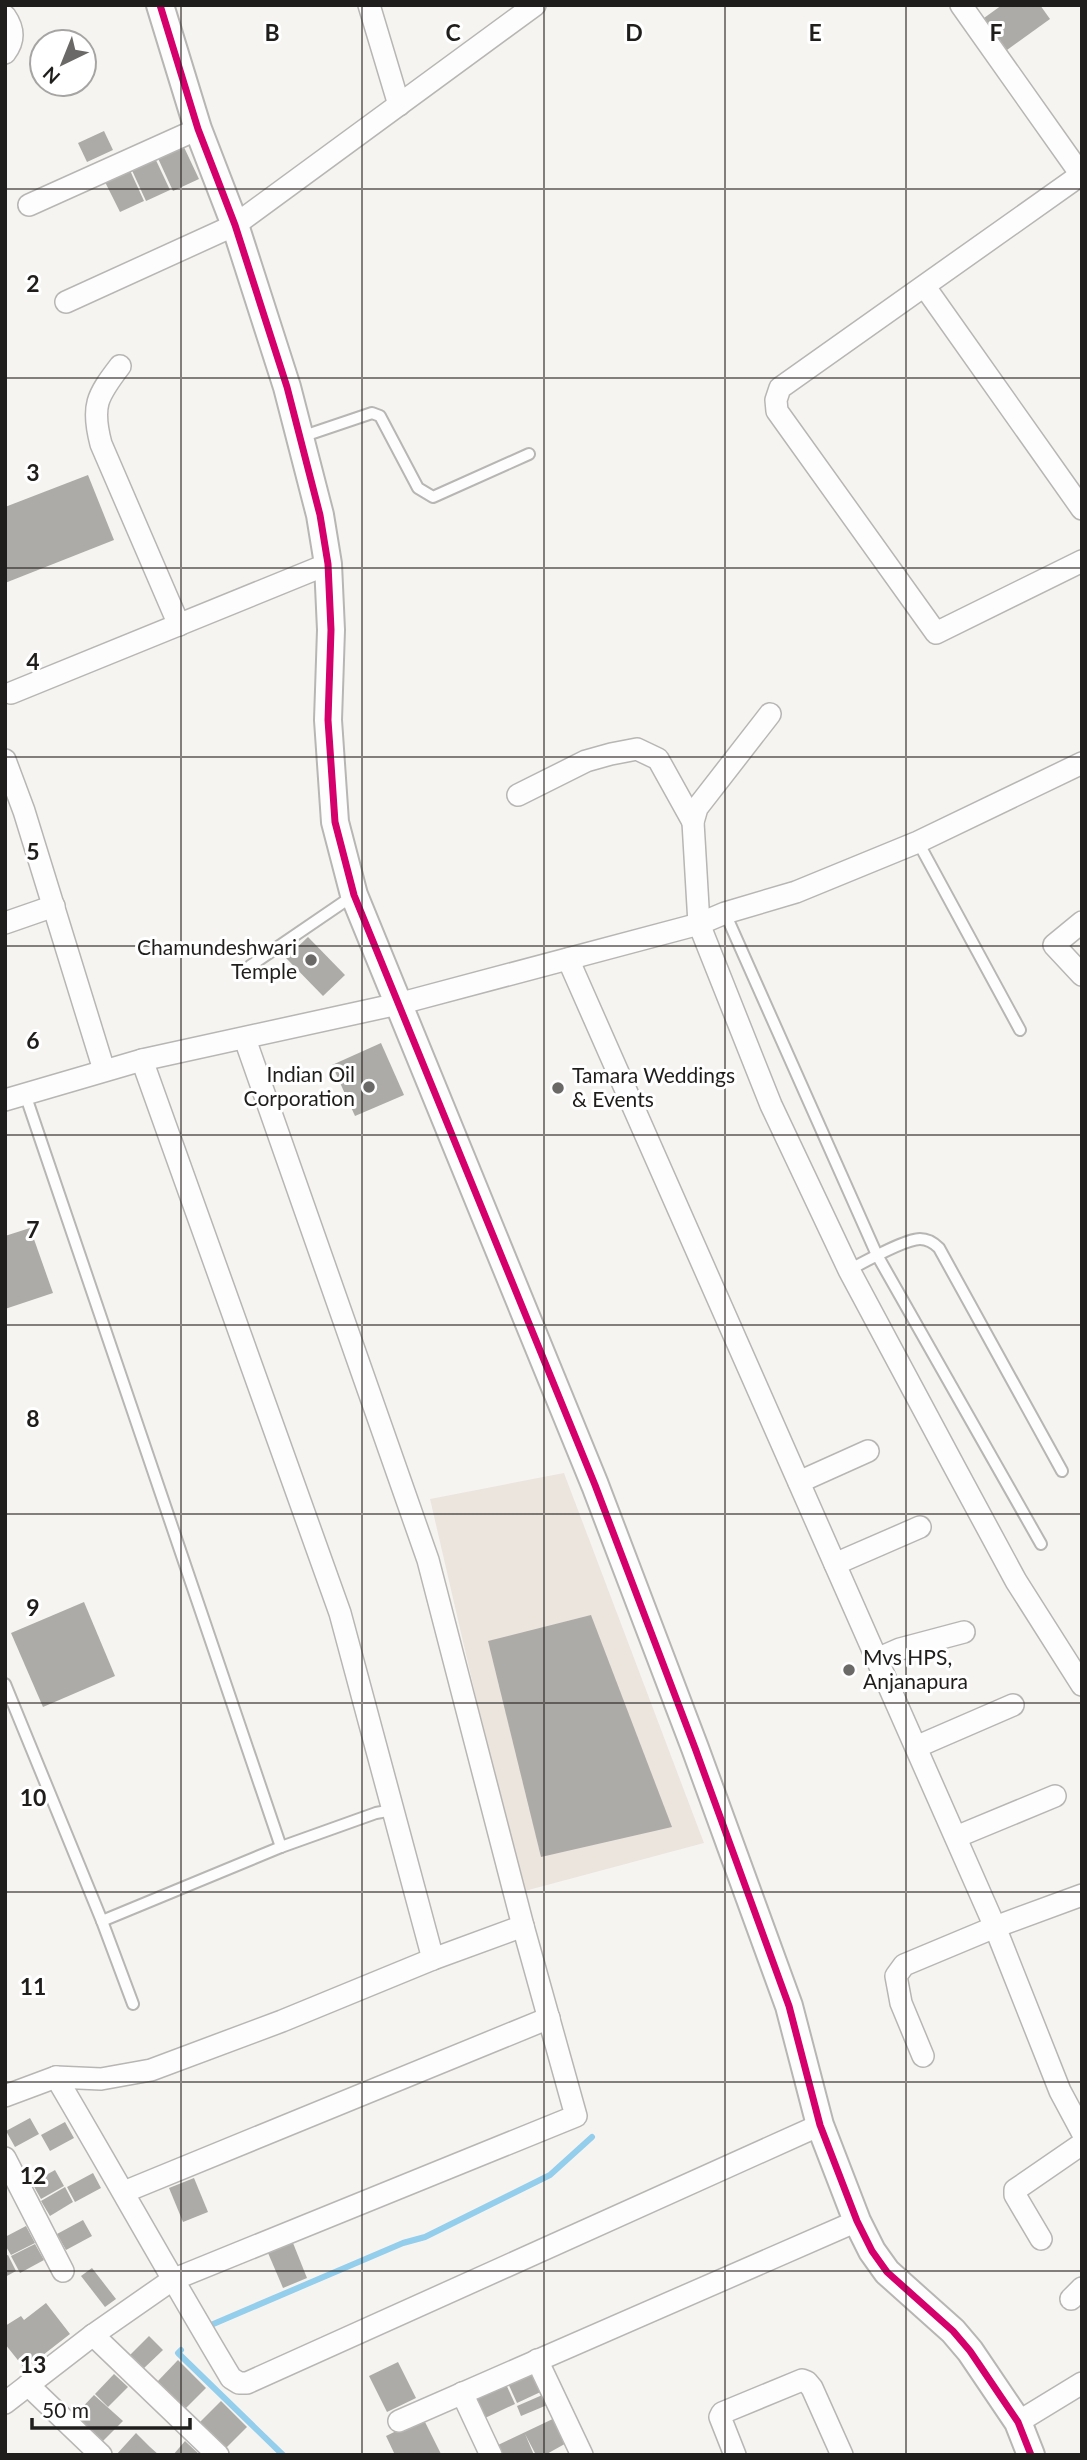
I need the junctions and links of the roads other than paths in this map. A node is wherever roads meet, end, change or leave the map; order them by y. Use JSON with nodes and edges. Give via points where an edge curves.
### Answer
{"nodes":[{"id":1,"x":160,"y":5,"type":"edge"},
{"id":2,"x":369,"y":5,"type":"edge"},
{"id":3,"x":535,"y":5,"type":"edge"},
{"id":4,"x":961,"y":5,"type":"edge"},
{"id":5,"x":5,"y":16,"type":"edge"},
{"id":6,"x":6,"y":53,"type":"edge"},
{"id":7,"x":400,"y":105,"type":"junction"},
{"id":8,"x":198,"y":129,"type":"junction"},
{"id":9,"x":1082,"y":175,"type":"edge"},
{"id":10,"x":29,"y":205,"type":"dead end"},
{"id":11,"x":235,"y":225,"type":"junction"},
{"id":12,"x":925,"y":287,"type":"junction"},
{"id":13,"x":65,"y":302,"type":"dead end"},
{"id":14,"x":120,"y":366,"type":"dead end"},
{"id":15,"x":301,"y":437,"type":"junction"},
{"id":16,"x":529,"y":454,"type":"dead end"},
{"id":17,"x":1082,"y":509,"type":"edge"},
{"id":18,"x":1082,"y":561,"type":"edge"},
{"id":19,"x":328,"y":564,"type":"junction"},
{"id":20,"x":180,"y":625,"type":"junction"},
{"id":21,"x":12,"y":693,"type":"dead end"},
{"id":22,"x":769,"y":714,"type":"dead end"},
{"id":23,"x":5,"y":760,"type":"edge"},
{"id":24,"x":1082,"y":763,"type":"edge"},
{"id":25,"x":518,"y":795,"type":"dead end"},
{"id":26,"x":15,"y":815,"type":"edge"},
{"id":27,"x":693,"y":822,"type":"junction"},
{"id":28,"x":918,"y":842,"type":"junction"},
{"id":29,"x":354,"y":895,"type":"junction"},
{"id":30,"x":54,"y":906,"type":"junction"},
{"id":31,"x":725,"y":913,"type":"junction"},
{"id":32,"x":1082,"y":922,"type":"edge"},
{"id":33,"x":5,"y":923,"type":"edge"},
{"id":34,"x":699,"y":924,"type":"junction"},
{"id":35,"x":568,"y":960,"type":"junction"},
{"id":36,"x":250,"y":966,"type":"dead end"},
{"id":37,"x":1082,"y":975,"type":"edge"},
{"id":38,"x":398,"y":1004,"type":"junction"},
{"id":39,"x":1020,"y":1030,"type":"dead end"},
{"id":40,"x":245,"y":1039,"type":"junction"},
{"id":41,"x":142,"y":1060,"type":"junction"},
{"id":42,"x":104,"y":1070,"type":"junction"},
{"id":43,"x":15,"y":1097,"type":"edge"},
{"id":44,"x":877,"y":1255,"type":"junction"},
{"id":45,"x":849,"y":1270,"type":"junction"},
{"id":46,"x":868,"y":1451,"type":"dead end"},
{"id":47,"x":1062,"y":1471,"type":"dead end"},
{"id":48,"x":799,"y":1482,"type":"junction"},
{"id":49,"x":920,"y":1527,"type":"dead end"},
{"id":50,"x":1041,"y":1544,"type":"dead end"},
{"id":51,"x":835,"y":1564,"type":"junction"},
{"id":52,"x":964,"y":1632,"type":"dead end"},
{"id":53,"x":877,"y":1659,"type":"junction"},
{"id":54,"x":5,"y":1684,"type":"edge"},
{"id":55,"x":1082,"y":1685,"type":"edge"},
{"id":56,"x":1013,"y":1705,"type":"dead end"},
{"id":57,"x":916,"y":1747,"type":"junction"},
{"id":58,"x":1055,"y":1796,"type":"dead end"},
{"id":59,"x":393,"y":1810,"type":"junction"},
{"id":60,"x":956,"y":1837,"type":"junction"},
{"id":61,"x":281,"y":1847,"type":"junction"},
{"id":62,"x":1082,"y":1895,"type":"edge"},
{"id":63,"x":102,"y":1921,"type":"junction"},
{"id":64,"x":523,"y":1926,"type":"junction"},
{"id":65,"x":995,"y":1927,"type":"junction"},
{"id":66,"x":433,"y":1959,"type":"junction"},
{"id":67,"x":133,"y":2004,"type":"dead end"},
{"id":68,"x":549,"y":2018,"type":"junction"},
{"id":69,"x":923,"y":2056,"type":"dead end"},
{"id":70,"x":56,"y":2077,"type":"junction"},
{"id":71,"x":5,"y":2096,"type":"edge"},
{"id":72,"x":820,"y":2125,"type":"junction"},
{"id":73,"x":1082,"y":2132,"type":"edge"},
{"id":74,"x":1082,"y":2144,"type":"edge"},
{"id":75,"x":5,"y":2158,"type":"edge"},
{"id":76,"x":124,"y":2192,"type":"junction"},
{"id":77,"x":857,"y":2221,"type":"junction"},
{"id":78,"x":1041,"y":2239,"type":"dead end"},
{"id":79,"x":63,"y":2271,"type":"dead end"},
{"id":80,"x":172,"y":2280,"type":"junction"},
{"id":81,"x":93,"y":2335,"type":"junction"},
{"id":82,"x":537,"y":2360,"type":"junction"},
{"id":83,"x":1082,"y":2383,"type":"edge"},
{"id":84,"x":28,"y":2385,"type":"junction"},
{"id":85,"x":462,"y":2393,"type":"junction"},
{"id":86,"x":5,"y":2403,"type":"edge"},
{"id":87,"x":399,"y":2421,"type":"dead end"},
{"id":88,"x":1018,"y":2422,"type":"junction"},
{"id":89,"x":101,"y":2455,"type":"edge"},
{"id":90,"x":218,"y":2455,"type":"edge"},
{"id":91,"x":491,"y":2455,"type":"edge"},
{"id":92,"x":582,"y":2455,"type":"edge"},
{"id":93,"x":735,"y":2455,"type":"edge"},
{"id":94,"x":842,"y":2455,"type":"edge"},
{"id":95,"x":1031,"y":2455,"type":"edge"}],
"edges":[{"from":1,"to":8,"type":"street"},
{"from":2,"to":7,"type":"street"},
{"from":3,"to":7,"type":"street"},
{"from":4,"to":9,"type":"street"},
{"from":5,"to":6,"type":"street","via":[[13,37]]},
{"from":7,"to":11,"type":"street"},
{"from":8,"to":10,"type":"street"},
{"from":8,"to":11,"type":"street"},
{"from":9,"to":12,"type":"street"},
{"from":11,"to":13,"type":"street"},
{"from":11,"to":15,"type":"street"},
{"from":12,"to":17,"type":"street"},
{"from":12,"to":18,"type":"street","via":[[780,388],[777,411],[936,634]]},
{"from":14,"to":20,"type":"street","via":[[104,388],[94,419]]},
{"from":15,"to":16,"type":"lane","via":[[372,413],[380,416],[418,488],[433,497]]},
{"from":15,"to":19,"type":"street"},
{"from":19,"to":20,"type":"street"},
{"from":19,"to":29,"type":"street","via":[[328,720],[335,822]]},
{"from":20,"to":21,"type":"street"},
{"from":22,"to":27,"type":"street","via":[[697,808]]},
{"from":23,"to":26,"type":"street"},
{"from":24,"to":28,"type":"street"},
{"from":25,"to":27,"type":"street","via":[[586,761],[637,749],[658,760]]},
{"from":26,"to":30,"type":"street"},
{"from":27,"to":34,"type":"street"},
{"from":28,"to":31,"type":"street","via":[[796,892]]},
{"from":28,"to":39,"type":"lane"},
{"from":29,"to":36,"type":"lane"},
{"from":29,"to":38,"type":"street"},
{"from":30,"to":33,"type":"street"},
{"from":30,"to":42,"type":"street"},
{"from":31,"to":34,"type":"street"},
{"from":31,"to":44,"type":"lane"},
{"from":32,"to":37,"type":"street","via":[[1054,945]]},
{"from":34,"to":35,"type":"street"},
{"from":34,"to":45,"type":"street","via":[[771,1105]]},
{"from":35,"to":38,"type":"street"},
{"from":35,"to":48,"type":"street"},
{"from":38,"to":40,"type":"street"},
{"from":38,"to":72,"type":"street","via":[[595,1485],[695,1748],[789,2006]]},
{"from":40,"to":41,"type":"street"},
{"from":40,"to":64,"type":"street","via":[[428,1560]]},
{"from":41,"to":42,"type":"street"},
{"from":41,"to":59,"type":"street","via":[[340,1613]]},
{"from":42,"to":43,"type":"street"},
{"from":43,"to":61,"type":"lane"},
{"from":44,"to":45,"type":"lane"},
{"from":44,"to":47,"type":"lane","via":[[918,1239],[939,1248]]},
{"from":44,"to":50,"type":"lane"},
{"from":45,"to":55,"type":"street","via":[[1016,1581]]},
{"from":46,"to":48,"type":"street"},
{"from":48,"to":51,"type":"street"},
{"from":49,"to":51,"type":"street"},
{"from":51,"to":53,"type":"street"},
{"from":52,"to":53,"type":"street"},
{"from":53,"to":57,"type":"street"},
{"from":54,"to":63,"type":"lane"},
{"from":56,"to":57,"type":"street"},
{"from":57,"to":60,"type":"street"},
{"from":58,"to":60,"type":"street"},
{"from":59,"to":61,"type":"lane"},
{"from":59,"to":66,"type":"street"},
{"from":60,"to":65,"type":"street"},
{"from":61,"to":63,"type":"lane"},
{"from":62,"to":65,"type":"street"},
{"from":63,"to":67,"type":"lane"},
{"from":64,"to":66,"type":"street"},
{"from":64,"to":68,"type":"street"},
{"from":65,"to":69,"type":"street","via":[[904,1965],[896,1976],[901,2003]]},
{"from":65,"to":73,"type":"street","via":[[1060,2091]]},
{"from":66,"to":70,"type":"street","via":[[151,2070],[101,2079]]},
{"from":68,"to":76,"type":"street"},
{"from":68,"to":80,"type":"street","via":[[576,2116]]},
{"from":70,"to":71,"type":"street"},
{"from":70,"to":76,"type":"street"},
{"from":72,"to":77,"type":"street"},
{"from":72,"to":80,"type":"street","via":[[247,2383],[231,2378]]},
{"from":74,"to":78,"type":"street","via":[[1015,2190]]},
{"from":75,"to":79,"type":"street"},
{"from":76,"to":80,"type":"street"},
{"from":77,"to":82,"type":"street"},
{"from":77,"to":88,"type":"street","via":[[887,2272],[953,2331]]},
{"from":80,"to":81,"type":"street"},
{"from":81,"to":84,"type":"street"},
{"from":81,"to":90,"type":"street"},
{"from":82,"to":85,"type":"street"},
{"from":82,"to":92,"type":"street"},
{"from":83,"to":88,"type":"street"},
{"from":84,"to":86,"type":"street"},
{"from":84,"to":89,"type":"street"},
{"from":85,"to":87,"type":"street"},
{"from":85,"to":91,"type":"street"},
{"from":88,"to":95,"type":"street"},
{"from":93,"to":94,"type":"street","via":[[722,2413],[802,2380],[812,2388]]}]}
